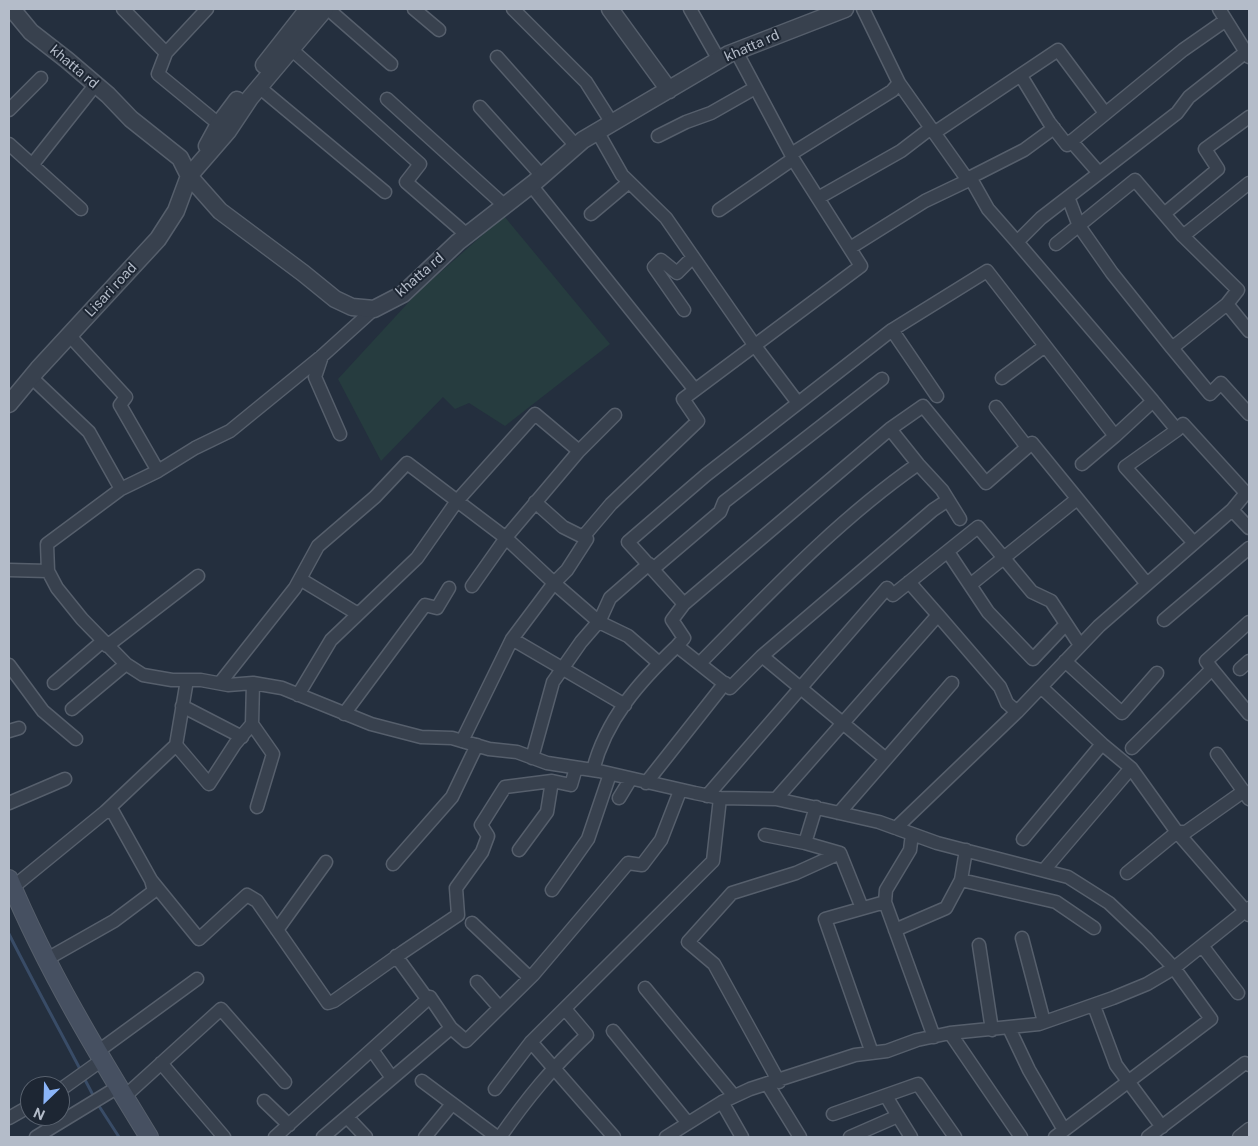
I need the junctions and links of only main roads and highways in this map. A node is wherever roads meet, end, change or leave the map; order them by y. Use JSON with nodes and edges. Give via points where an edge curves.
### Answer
{"nodes":[{"id":1,"x":10,"y":884,"type":"edge"},
{"id":2,"x":149,"y":1137,"type":"edge"}],
"edges":[{"from":1,"to":2,"type":"main road","via":[[100,1056]]}]}
